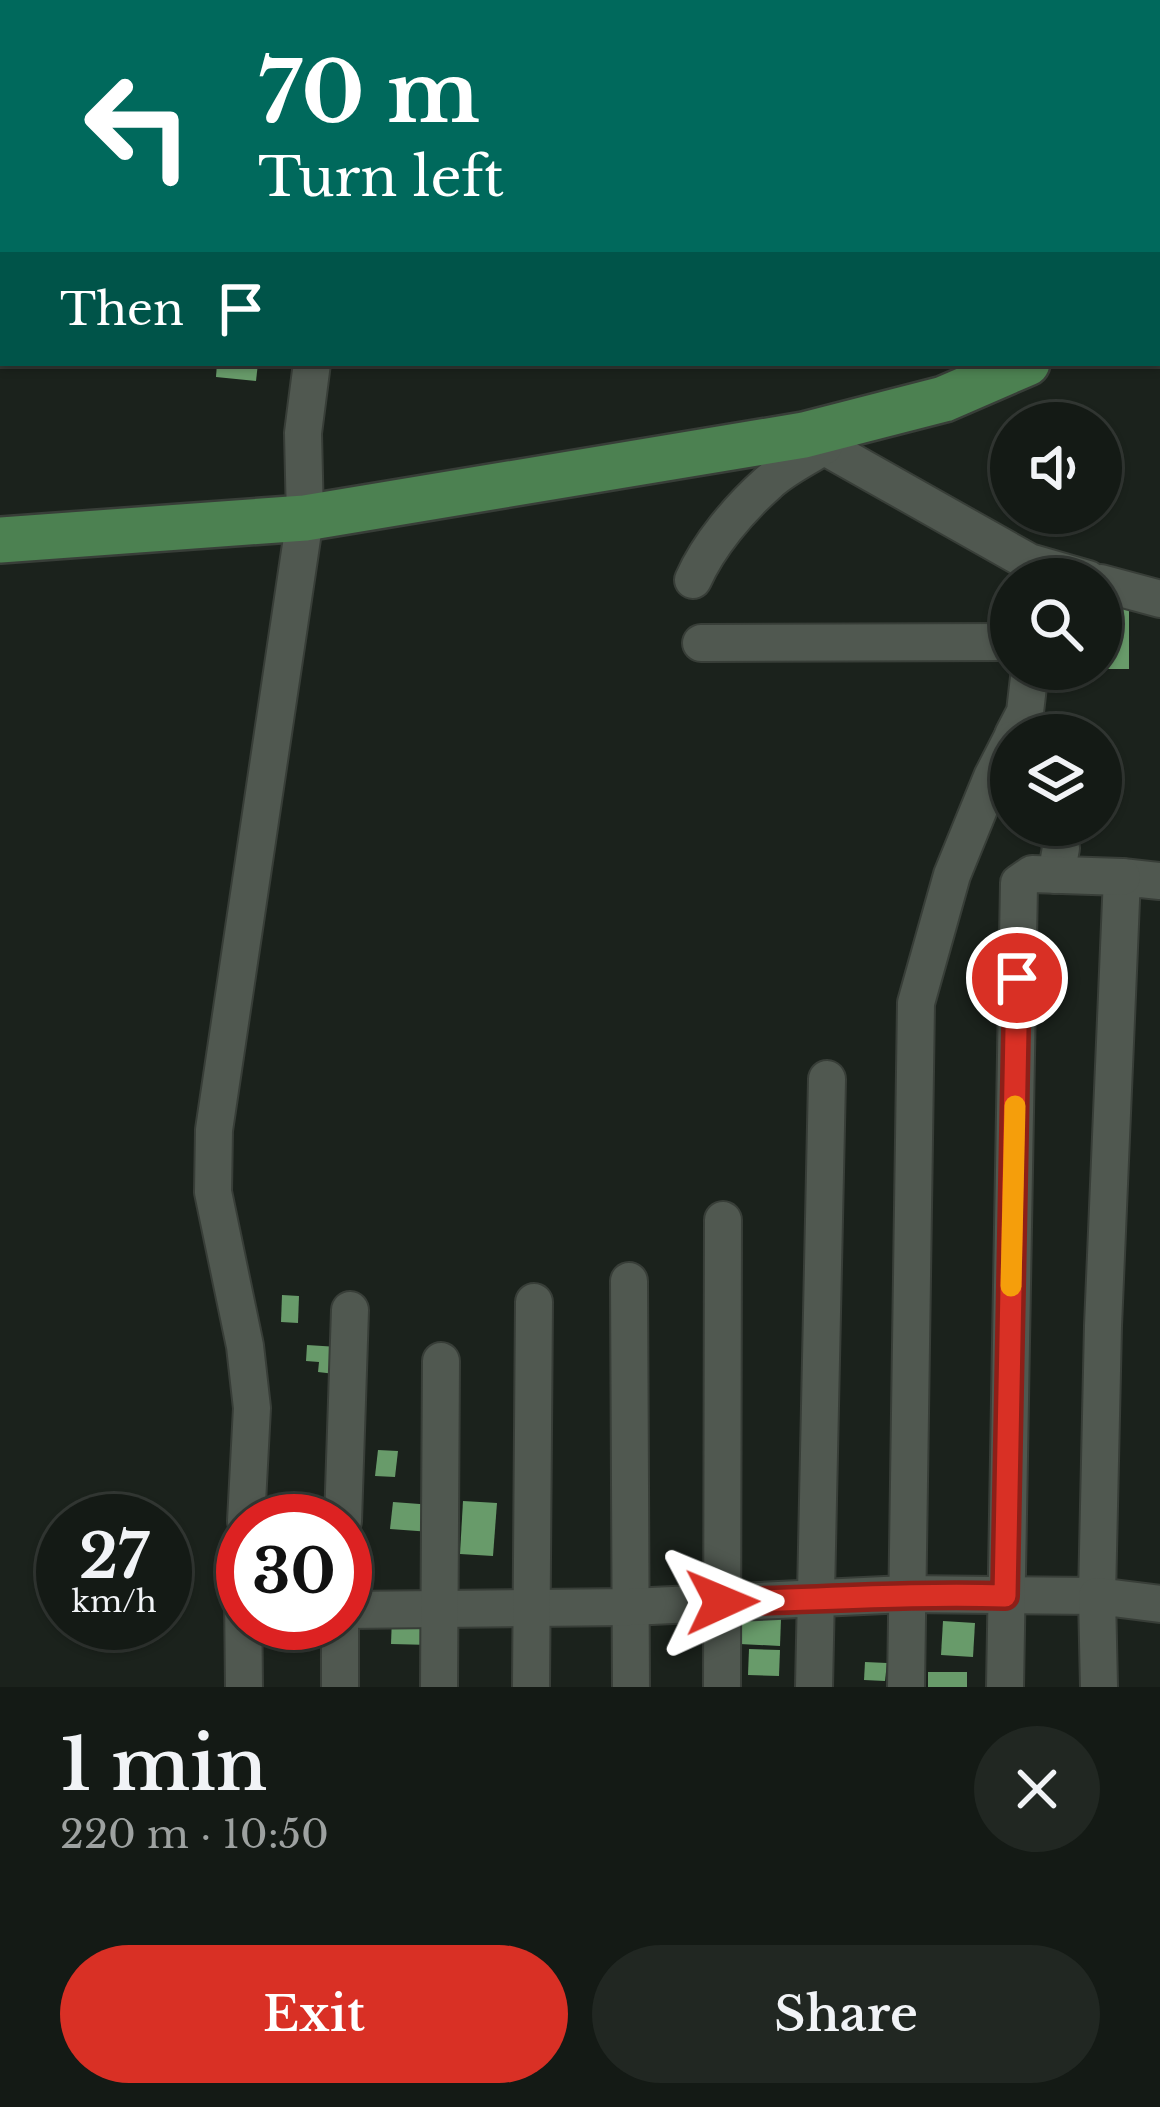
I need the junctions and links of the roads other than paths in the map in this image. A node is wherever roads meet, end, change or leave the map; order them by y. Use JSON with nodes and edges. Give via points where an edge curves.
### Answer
{"nodes":[{"id":1,"x":312,"y":366,"type":"edge"},
{"id":2,"x":1021,"y":366,"type":"edge"},
{"id":3,"x":814,"y":441,"type":"junction"},
{"id":4,"x":305,"y":518,"type":"junction"},
{"id":5,"x":0,"y":540,"type":"edge"},
{"id":6,"x":1008,"y":558,"type":"edge"},
{"id":7,"x":693,"y":580,"type":"dead end"},
{"id":8,"x":1122,"y":589,"type":"edge"},
{"id":9,"x":1160,"y":599,"type":"edge"},
{"id":10,"x":990,"y":642,"type":"edge"},
{"id":11,"x":701,"y":643,"type":"dead end"},
{"id":12,"x":990,"y":793,"type":"edge"},
{"id":13,"x":1060,"y":846,"type":"edge"},
{"id":14,"x":952,"y":874,"type":"junction"},
{"id":15,"x":1055,"y":875,"type":"junction"},
{"id":16,"x":1122,"y":878,"type":"junction"},
{"id":17,"x":1160,"y":881,"type":"edge"},
{"id":18,"x":1019,"y":883,"type":"junction"},
{"id":19,"x":826,"y":1079,"type":"dead end"},
{"id":20,"x":723,"y":1220,"type":"dead end"},
{"id":21,"x":629,"y":1281,"type":"dead end"},
{"id":22,"x":534,"y":1302,"type":"dead end"},
{"id":23,"x":350,"y":1310,"type":"dead end"},
{"id":24,"x":441,"y":1361,"type":"dead end"},
{"id":25,"x":247,"y":1494,"type":"edge"},
{"id":26,"x":345,"y":1494,"type":"edge"},
{"id":27,"x":906,"y":1594,"type":"junction"},
{"id":28,"x":1005,"y":1596,"type":"junction"},
{"id":29,"x":1097,"y":1596,"type":"junction"},
{"id":30,"x":816,"y":1600,"type":"junction"},
{"id":31,"x":722,"y":1602,"type":"junction"},
{"id":32,"x":1160,"y":1604,"type":"edge"},
{"id":33,"x":630,"y":1607,"type":"junction"},
{"id":34,"x":532,"y":1608,"type":"junction"},
{"id":35,"x":440,"y":1609,"type":"junction"},
{"id":36,"x":372,"y":1610,"type":"edge"},
{"id":37,"x":244,"y":1650,"type":"edge"},
{"id":38,"x":340,"y":1650,"type":"edge"},
{"id":39,"x":244,"y":1687,"type":"edge"},
{"id":40,"x":340,"y":1687,"type":"edge"},
{"id":41,"x":439,"y":1687,"type":"edge"},
{"id":42,"x":531,"y":1687,"type":"edge"},
{"id":43,"x":631,"y":1687,"type":"edge"},
{"id":44,"x":722,"y":1687,"type":"edge"},
{"id":45,"x":814,"y":1687,"type":"edge"},
{"id":46,"x":906,"y":1687,"type":"edge"},
{"id":47,"x":1005,"y":1687,"type":"edge"},
{"id":48,"x":1099,"y":1687,"type":"edge"}],
"edges":[{"from":1,"to":4,"type":"street"},
{"from":2,"to":3,"type":"main road"},
{"from":3,"to":4,"type":"main road"},
{"from":3,"to":6,"type":"street"},
{"from":3,"to":7,"type":"street","via":[[770,481]]},
{"from":4,"to":5,"type":"main road"},
{"from":4,"to":25,"type":"street","via":[[214,1130],[213,1192],[252,1408]]},
{"from":8,"to":9,"type":"street"},
{"from":10,"to":11,"type":"street"},
{"from":12,"to":14,"type":"street"},
{"from":13,"to":15,"type":"street"},
{"from":14,"to":18,"type":"street"},
{"from":14,"to":27,"type":"street","via":[[916,1003]]},
{"from":15,"to":16,"type":"street"},
{"from":15,"to":18,"type":"street"},
{"from":16,"to":17,"type":"street"},
{"from":16,"to":29,"type":"street"},
{"from":18,"to":28,"type":"street"},
{"from":19,"to":30,"type":"street"},
{"from":20,"to":31,"type":"street"},
{"from":21,"to":33,"type":"street"},
{"from":22,"to":34,"type":"street"},
{"from":23,"to":26,"type":"street"},
{"from":24,"to":35,"type":"street"},
{"from":27,"to":28,"type":"street"},
{"from":27,"to":30,"type":"street"},
{"from":27,"to":46,"type":"street"},
{"from":28,"to":29,"type":"street"},
{"from":28,"to":47,"type":"street"},
{"from":29,"to":32,"type":"street"},
{"from":29,"to":48,"type":"street"},
{"from":30,"to":31,"type":"street"},
{"from":30,"to":45,"type":"street"},
{"from":31,"to":33,"type":"street"},
{"from":31,"to":44,"type":"street"},
{"from":33,"to":34,"type":"street"},
{"from":33,"to":43,"type":"street"},
{"from":34,"to":35,"type":"street"},
{"from":34,"to":42,"type":"street"},
{"from":35,"to":36,"type":"street"},
{"from":35,"to":41,"type":"street"},
{"from":37,"to":39,"type":"street"},
{"from":38,"to":40,"type":"street"}]}
